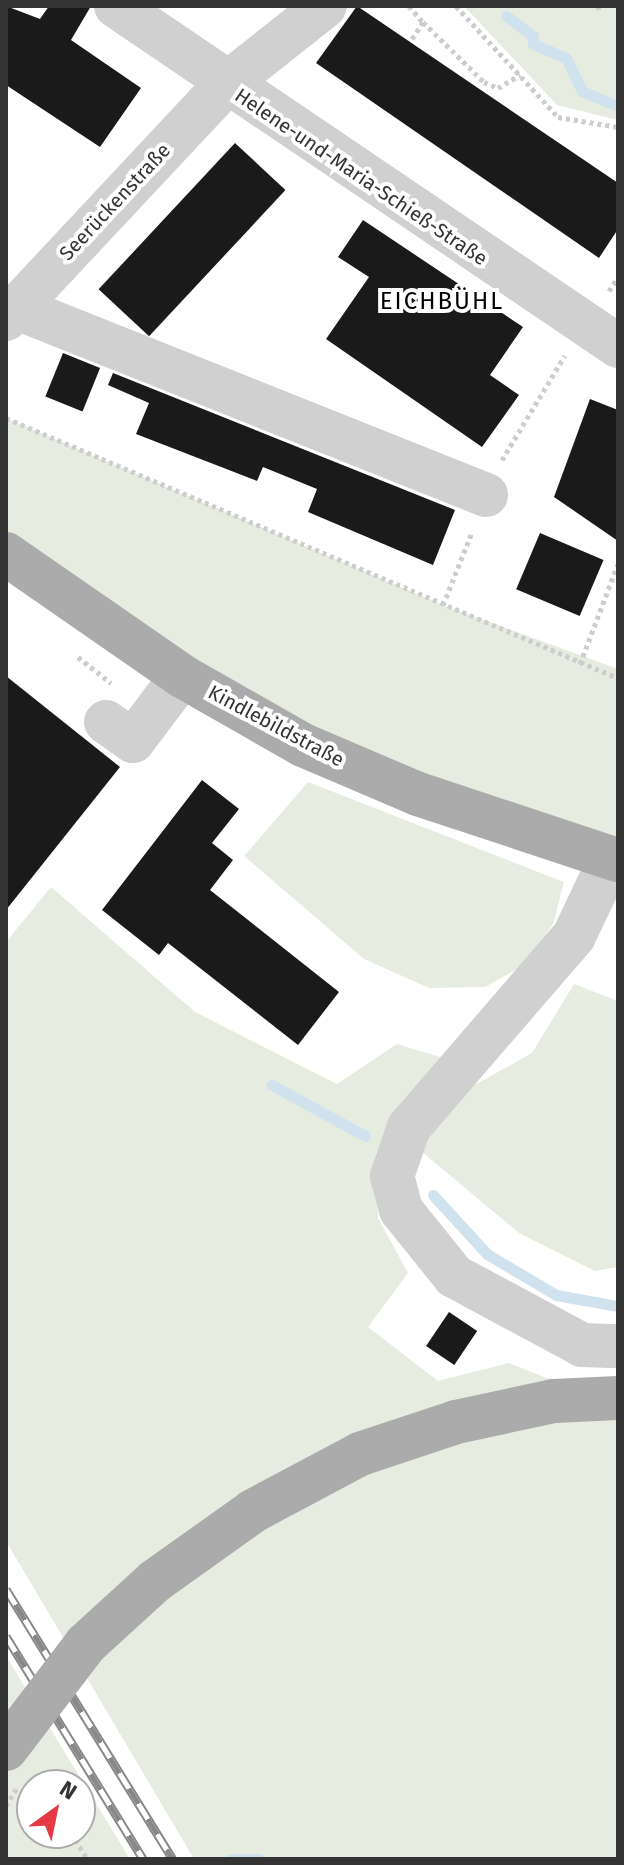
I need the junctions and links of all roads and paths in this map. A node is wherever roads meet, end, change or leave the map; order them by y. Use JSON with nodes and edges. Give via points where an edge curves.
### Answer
{"nodes":[{"id":1,"x":116,"y":6,"type":"edge"},
{"id":2,"x":325,"y":6,"type":"edge"},
{"id":3,"x":409,"y":6,"type":"edge"},
{"id":4,"x":456,"y":6,"type":"edge"},
{"id":5,"x":423,"y":22,"type":"junction"},
{"id":6,"x":412,"y":39,"type":"dead end"},
{"id":7,"x":520,"y":75,"type":"junction"},
{"id":8,"x":225,"y":85,"type":"junction"},
{"id":9,"x":618,"y":127,"type":"edge"},
{"id":10,"x":11,"y":313,"type":"edge"},
{"id":11,"x":618,"y":346,"type":"edge"},
{"id":12,"x":6,"y":418,"type":"edge"},
{"id":13,"x":486,"y":495,"type":"dead end"},
{"id":14,"x":6,"y":554,"type":"edge"},
{"id":15,"x":618,"y":564,"type":"edge"},
{"id":16,"x":580,"y":664,"type":"junction"},
{"id":17,"x":182,"y":676,"type":"junction"},
{"id":18,"x":618,"y":678,"type":"edge"},
{"id":19,"x":106,"y":722,"type":"dead end"},
{"id":20,"x":615,"y":859,"type":"edge"},
{"id":21,"x":618,"y":1346,"type":"edge"},
{"id":22,"x":618,"y":1398,"type":"edge"},
{"id":23,"x":16,"y":1762,"type":"edge"},
{"id":24,"x":6,"y":1806,"type":"edge"}],
"edges":[{"from":1,"to":8,"type":"street","name":"Helene-und-Maria-Schieß-Straße"},
{"from":2,"to":8,"type":"street","name":"Seerückenstraße"},
{"from":3,"to":5,"type":"path"},
{"from":4,"to":7,"type":"path"},
{"from":5,"to":6,"type":"path"},
{"from":5,"to":7,"type":"path","via":[[484,82],[498,88]]},
{"from":7,"to":9,"type":"path","via":[[558,117]]},
{"from":8,"to":10,"type":"street","name":"Seerückenstraße"},
{"from":8,"to":11,"type":"street","name":"Helene-und-Maria-Schieß-Straße"},
{"from":10,"to":13,"type":"street"},
{"from":12,"to":16,"type":"path"},
{"from":14,"to":17,"type":"main road","name":"Kindlebildstraße"},
{"from":15,"to":16,"type":"path"},
{"from":16,"to":18,"type":"path"},
{"from":17,"to":19,"type":"street","via":[[133,741]]},
{"from":17,"to":20,"type":"main road","name":"Kindlebildstraße","via":[[303,745],[418,794]]},
{"from":20,"to":21,"type":"street","via":[[574,936],[409,1127],[392,1176],[401,1210],[454,1276],[582,1345]]},
{"from":22,"to":23,"type":"main road","bridge":true,"via":[[554,1401],[456,1422],[360,1454],[253,1511],[155,1581],[86,1644]]},
{"from":23,"to":24,"type":"path","bridge":true}]}
